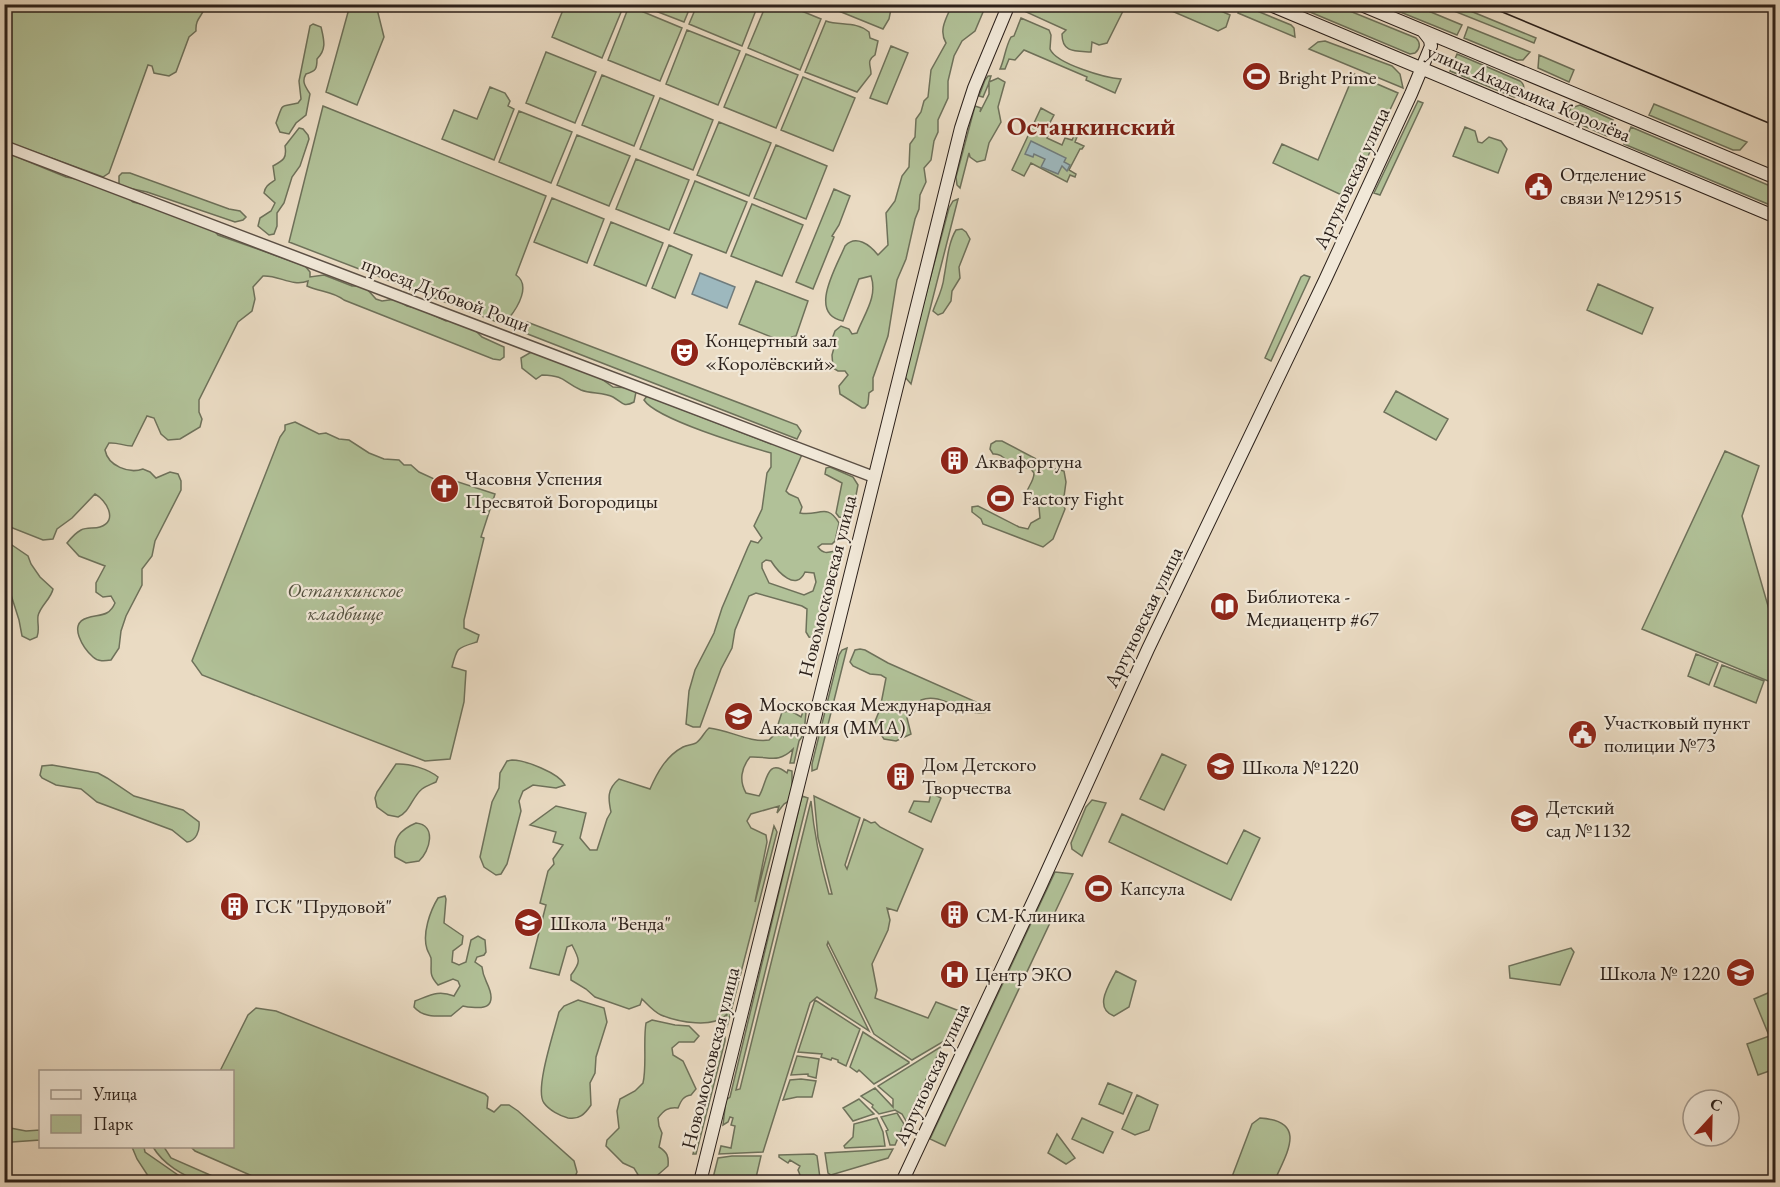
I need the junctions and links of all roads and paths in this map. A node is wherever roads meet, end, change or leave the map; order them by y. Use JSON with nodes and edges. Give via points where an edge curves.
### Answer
{"nodes":[{"id":1,"x":1009,"y":4,"type":"edge"},
{"id":2,"x":1268,"y":4,"type":"edge"},
{"id":3,"x":1359,"y":4,"type":"edge"},
{"id":4,"x":1423,"y":31,"type":"junction"},
{"id":5,"x":1422,"y":69,"type":"junction"},
{"id":6,"x":4,"y":146,"type":"edge"},
{"id":7,"x":1776,"y":178,"type":"edge"},
{"id":8,"x":1776,"y":217,"type":"edge"},
{"id":9,"x":874,"y":477,"type":"junction"},
{"id":10,"x":700,"y":1182,"type":"edge"},
{"id":11,"x":902,"y":1182,"type":"edge"}],
"edges":[{"from":1,"to":9,"type":"main road","name":"Новомосковская улица","via":[[964,118]]},
{"from":2,"to":5,"type":"main road","name":"улица Академика Королёва"},
{"from":3,"to":4,"type":"main road","name":"улица Академика Королёва"},
{"from":4,"to":5,"type":"main road","name":"Аргуновская улица","via":[[1431,46]]},
{"from":4,"to":7,"type":"main road","name":"улица Академика Королёва"},
{"from":5,"to":8,"type":"main road","name":"улица Академика Королёва"},
{"from":5,"to":11,"type":"main road","name":"Аргуновская улица"},
{"from":6,"to":9,"type":"street","name":"проезд Дубовой Рощи"},
{"from":9,"to":10,"type":"main road","name":"Новомосковская улица"}]}
